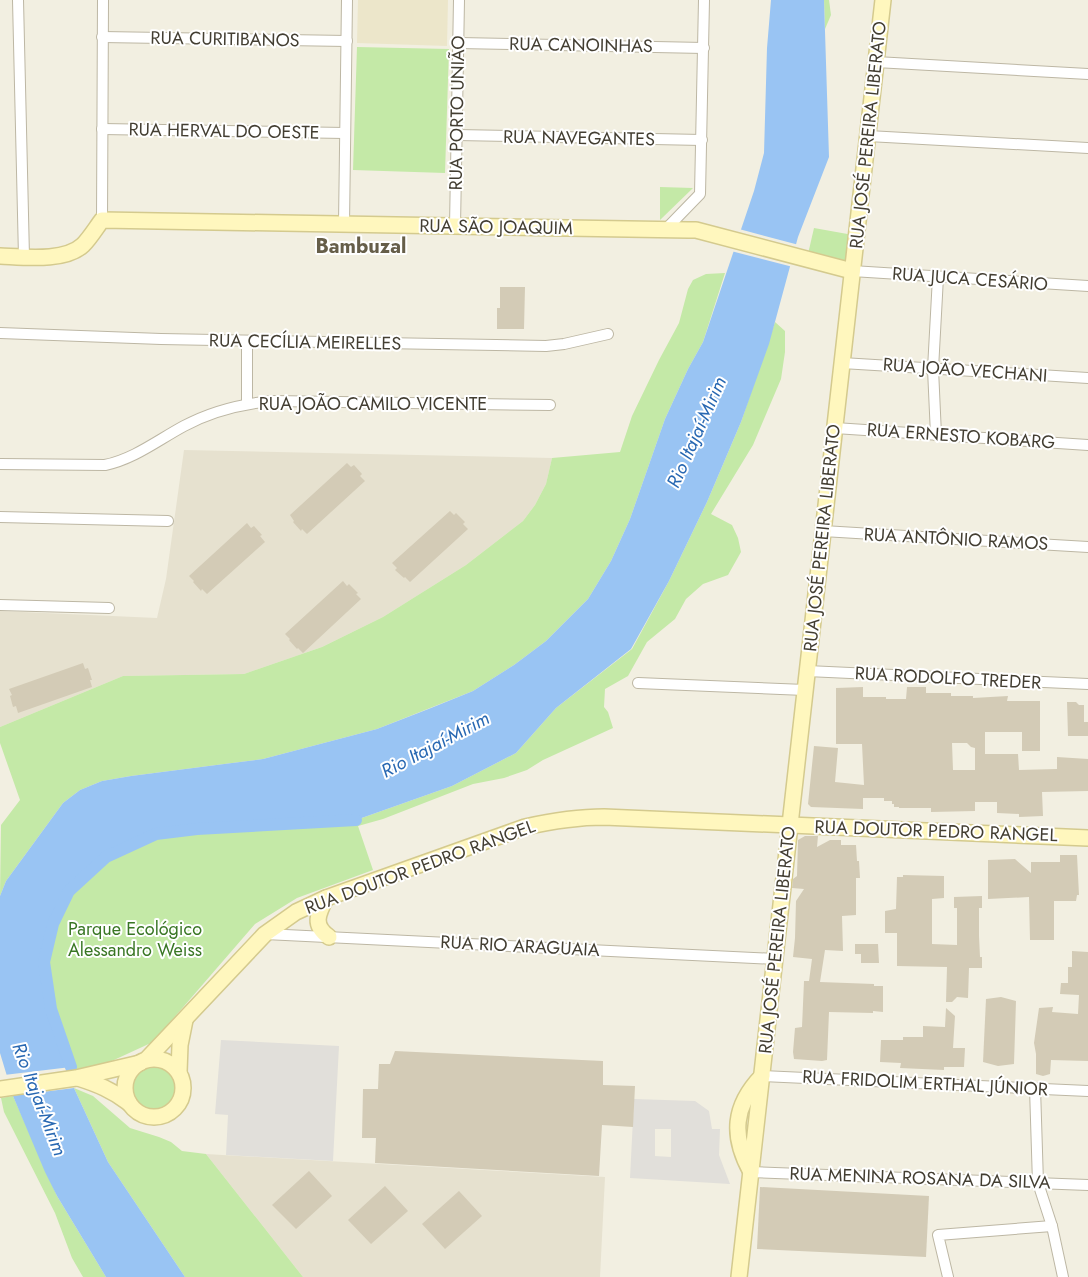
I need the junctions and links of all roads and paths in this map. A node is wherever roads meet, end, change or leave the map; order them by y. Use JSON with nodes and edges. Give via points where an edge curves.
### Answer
{"nodes":[{"id":1,"x":18,"y":0,"type":"edge"},
{"id":2,"x":103,"y":0,"type":"edge"},
{"id":3,"x":347,"y":0,"type":"edge"},
{"id":4,"x":459,"y":0,"type":"edge"},
{"id":5,"x":704,"y":0,"type":"edge"},
{"id":6,"x":883,"y":0,"type":"edge"},
{"id":7,"x":102,"y":37,"type":"junction"},
{"id":8,"x":347,"y":41,"type":"junction"},
{"id":9,"x":458,"y":43,"type":"junction"},
{"id":10,"x":704,"y":48,"type":"junction"},
{"id":11,"x":876,"y":62,"type":"junction"},
{"id":12,"x":1088,"y":74,"type":"edge"},
{"id":13,"x":102,"y":129,"type":"junction"},
{"id":14,"x":345,"y":133,"type":"junction"},
{"id":15,"x":457,"y":135,"type":"junction"},
{"id":16,"x":868,"y":136,"type":"junction"},
{"id":17,"x":702,"y":140,"type":"junction"},
{"id":18,"x":1088,"y":148,"type":"edge"},
{"id":19,"x":687,"y":207,"type":"junction"},
{"id":20,"x":102,"y":220,"type":"junction"},
{"id":21,"x":344,"y":224,"type":"junction"},
{"id":22,"x":456,"y":226,"type":"junction"},
{"id":23,"x":666,"y":229,"type":"junction"},
{"id":24,"x":688,"y":230,"type":"junction"},
{"id":25,"x":0,"y":256,"type":"edge"},
{"id":26,"x":24,"y":257,"type":"junction"},
{"id":27,"x":852,"y":271,"type":"junction"},
{"id":28,"x":938,"y":277,"type":"junction"},
{"id":29,"x":1088,"y":286,"type":"edge"},
{"id":30,"x":0,"y":333,"type":"edge"},
{"id":31,"x":608,"y":334,"type":"dead end"},
{"id":32,"x":247,"y":341,"type":"junction"},
{"id":33,"x":842,"y":363,"type":"junction"},
{"id":34,"x":933,"y":368,"type":"junction"},
{"id":35,"x":1088,"y":378,"type":"edge"},
{"id":36,"x":247,"y":403,"type":"junction"},
{"id":37,"x":550,"y":405,"type":"dead end"},
{"id":38,"x":835,"y":428,"type":"junction"},
{"id":39,"x":936,"y":435,"type":"junction"},
{"id":40,"x":1088,"y":445,"type":"edge"},
{"id":41,"x":0,"y":464,"type":"edge"},
{"id":42,"x":0,"y":517,"type":"edge"},
{"id":43,"x":168,"y":521,"type":"dead end"},
{"id":44,"x":823,"y":531,"type":"junction"},
{"id":45,"x":1088,"y":548,"type":"edge"},
{"id":46,"x":0,"y":605,"type":"edge"},
{"id":47,"x":109,"y":608,"type":"dead end"},
{"id":48,"x":807,"y":671,"type":"junction"},
{"id":49,"x":638,"y":683,"type":"dead end"},
{"id":50,"x":1088,"y":684,"type":"edge"},
{"id":51,"x":805,"y":690,"type":"junction"},
{"id":52,"x":790,"y":825,"type":"junction"},
{"id":53,"x":1088,"y":838,"type":"edge"},
{"id":54,"x":326,"y":898,"type":"junction"},
{"id":55,"x":265,"y":934,"type":"junction"},
{"id":56,"x":329,"y":937,"type":"junction"},
{"id":57,"x":775,"y":959,"type":"junction"},
{"id":58,"x":185,"y":1020,"type":"junction"},
{"id":59,"x":143,"y":1061,"type":"junction"},
{"id":60,"x":179,"y":1072,"type":"junction"},
{"id":61,"x":762,"y":1076,"type":"junction"},
{"id":62,"x":74,"y":1078,"type":"junction"},
{"id":63,"x":1035,"y":1088,"type":"junction"},
{"id":64,"x":0,"y":1089,"type":"edge"},
{"id":65,"x":1088,"y":1091,"type":"edge"},
{"id":66,"x":129,"y":1102,"type":"junction"},
{"id":67,"x":757,"y":1120,"type":"junction"},
{"id":68,"x":738,"y":1124,"type":"junction"},
{"id":69,"x":754,"y":1143,"type":"junction"},
{"id":70,"x":751,"y":1172,"type":"junction"},
{"id":71,"x":1038,"y":1183,"type":"junction"},
{"id":72,"x":1088,"y":1185,"type":"edge"},
{"id":73,"x":1052,"y":1226,"type":"junction"},
{"id":74,"x":739,"y":1277,"type":"edge"},
{"id":75,"x":948,"y":1277,"type":"edge"},
{"id":76,"x":1063,"y":1277,"type":"edge"}],
"edges":[{"from":1,"to":26,"type":"street"},
{"from":2,"to":7,"type":"street"},
{"from":3,"to":8,"type":"street"},
{"from":4,"to":9,"type":"street","name":"RUA PORTO UNIÃO"},
{"from":5,"to":10,"type":"street"},
{"from":6,"to":11,"type":"main road","name":"RUA JOSÉ PEREIRA LIBERATO"},
{"from":7,"to":8,"type":"street","name":"RUA CURITIBANOS"},
{"from":7,"to":13,"type":"street"},
{"from":8,"to":14,"type":"street"},
{"from":9,"to":10,"type":"street","name":"RUA CANOINHAS"},
{"from":9,"to":15,"type":"street","name":"RUA PORTO UNIÃO"},
{"from":10,"to":17,"type":"street"},
{"from":11,"to":12,"type":"street"},
{"from":11,"to":16,"type":"main road","name":"RUA JOSÉ PEREIRA LIBERATO"},
{"from":13,"to":14,"type":"street","name":"RUA HERVAL DO OESTE"},
{"from":13,"to":20,"type":"street"},
{"from":14,"to":21,"type":"street"},
{"from":15,"to":17,"type":"street","name":"RUA NAVEGANTES"},
{"from":15,"to":22,"type":"street","name":"RUA PORTO UNIÃO"},
{"from":16,"to":18,"type":"street"},
{"from":16,"to":27,"type":"main road","name":"RUA JOSÉ PEREIRA LIBERATO"},
{"from":17,"to":19,"type":"street","via":[[700,194]]},
{"from":19,"to":23,"type":"street"},
{"from":19,"to":24,"type":"street","via":[[684,227]]},
{"from":20,"to":21,"type":"main road","name":"RUA SÃO JOAQUIM"},
{"from":20,"to":26,"type":"main road","via":[[83,245],[71,253]]},
{"from":21,"to":22,"type":"main road","name":"RUA SÃO JOAQUIM"},
{"from":22,"to":23,"type":"main road","name":"RUA SÃO JOAQUIM"},
{"from":23,"to":24,"type":"main road","name":"RUA SÃO JOAQUIM"},
{"from":24,"to":27,"type":"main road","name":"RUA SÃO JOAQUIM"},
{"from":25,"to":26,"type":"main road"},
{"from":27,"to":28,"type":"street","name":"RUA JUCA CESÁRIO"},
{"from":27,"to":33,"type":"main road","name":"RUA JOSÉ PEREIRA LIBERATO"},
{"from":28,"to":29,"type":"street","name":"RUA JUCA CESÁRIO"},
{"from":28,"to":34,"type":"street"},
{"from":30,"to":32,"type":"street","name":"RUA CECÍLIA MEIRELLES"},
{"from":31,"to":32,"type":"street","name":"RUA CECÍLIA MEIRELLES","via":[[546,346]]},
{"from":32,"to":36,"type":"street"},
{"from":33,"to":34,"type":"street","name":"RUA JOÃO VECHANI"},
{"from":33,"to":38,"type":"main road","name":"RUA JOSÉ PEREIRA LIBERATO"},
{"from":34,"to":35,"type":"street","name":"RUA JOÃO VECHANI"},
{"from":34,"to":39,"type":"street"},
{"from":36,"to":37,"type":"street","name":"RUA JOÃO CAMILO VICENTE"},
{"from":36,"to":41,"type":"street","name":"RUA JOÃO CAMILO VICENTE","via":[[203,417],[121,462],[105,465]]},
{"from":38,"to":39,"type":"street","name":"RUA ERNESTO KOBARG"},
{"from":38,"to":44,"type":"main road","name":"RUA JOSÉ PEREIRA LIBERATO"},
{"from":39,"to":40,"type":"street","name":"RUA ERNESTO KOBARG"},
{"from":42,"to":43,"type":"street"},
{"from":44,"to":45,"type":"street","name":"RUA ANTÔNIO RAMOS"},
{"from":44,"to":48,"type":"main road","name":"RUA JOSÉ PEREIRA LIBERATO"},
{"from":46,"to":47,"type":"street"},
{"from":48,"to":50,"type":"street","name":"RUA RODOLFO TREDER"},
{"from":48,"to":51,"type":"main road","name":"RUA JOSÉ PEREIRA LIBERATO"},
{"from":49,"to":51,"type":"street"},
{"from":51,"to":52,"type":"main road","name":"RUA JOSÉ PEREIRA LIBERATO"},
{"from":52,"to":53,"type":"main road","name":"RUA DOUTOR PEDRO RANGEL"},
{"from":52,"to":54,"type":"main road","name":"RUA DOUTOR PEDRO RANGEL","via":[[604,817],[554,820],[499,835]]},
{"from":52,"to":57,"type":"main road","name":"RUA JOSÉ PEREIRA LIBERATO"},
{"from":54,"to":55,"type":"main road","name":"RUA DOUTOR PEDRO RANGEL","via":[[296,912]]},
{"from":54,"to":56,"type":"main road","via":[[318,920],[321,931]]},
{"from":55,"to":56,"type":"street","name":"RUA RIO ARAGUAIA"},
{"from":55,"to":58,"type":"main road","name":"RUA DOUTOR PEDRO RANGEL"},
{"from":56,"to":57,"type":"street","name":"RUA RIO ARAGUAIA"},
{"from":57,"to":61,"type":"main road","name":"RUA JOSÉ PEREIRA LIBERATO"},
{"from":58,"to":59,"type":"main road","name":"RUA DOUTOR PEDRO RANGEL"},
{"from":58,"to":60,"type":"main road"},
{"from":59,"to":60,"type":"main road","via":[[166,1061]]},
{"from":59,"to":62,"type":"main road"},
{"from":59,"to":66,"type":"main road","via":[[127,1076],[125,1094]]},
{"from":60,"to":66,"type":"main road","via":[[184,1089],[172,1112],[153,1118],[144,1116]]},
{"from":61,"to":63,"type":"street","name":"RUA FRIDOLIM ERTHAL JÚNIOR"},
{"from":61,"to":67,"type":"main road","name":"RUA JOSÉ PEREIRA LIBERATO"},
{"from":61,"to":68,"type":"main road","name":"RUA JOSÉ PEREIRA LIBERATO","via":[[745,1097]]},
{"from":62,"to":64,"type":"main road"},
{"from":62,"to":66,"type":"main road","via":[[100,1084]]},
{"from":63,"to":65,"type":"street","name":"RUA FRIDOLIM ERTHAL JÚNIOR"},
{"from":63,"to":71,"type":"street"},
{"from":67,"to":68,"type":"main road"},
{"from":67,"to":69,"type":"main road","name":"RUA JOSÉ PEREIRA LIBERATO"},
{"from":68,"to":69,"type":"main road"},
{"from":68,"to":70,"type":"main road","name":"RUA JOSÉ PEREIRA LIBERATO","via":[[740,1148]]},
{"from":69,"to":70,"type":"main road","name":"RUA JOSÉ PEREIRA LIBERATO"},
{"from":70,"to":71,"type":"street","name":"RUA MENINA ROSANA DA SILVA"},
{"from":70,"to":74,"type":"main road","name":"RUA JOSÉ PEREIRA LIBERATO"},
{"from":71,"to":72,"type":"street","name":"RUA MENINA ROSANA DA SILVA"},
{"from":71,"to":73,"type":"street"},
{"from":73,"to":75,"type":"street","via":[[938,1234]]},
{"from":73,"to":76,"type":"street"}]}
